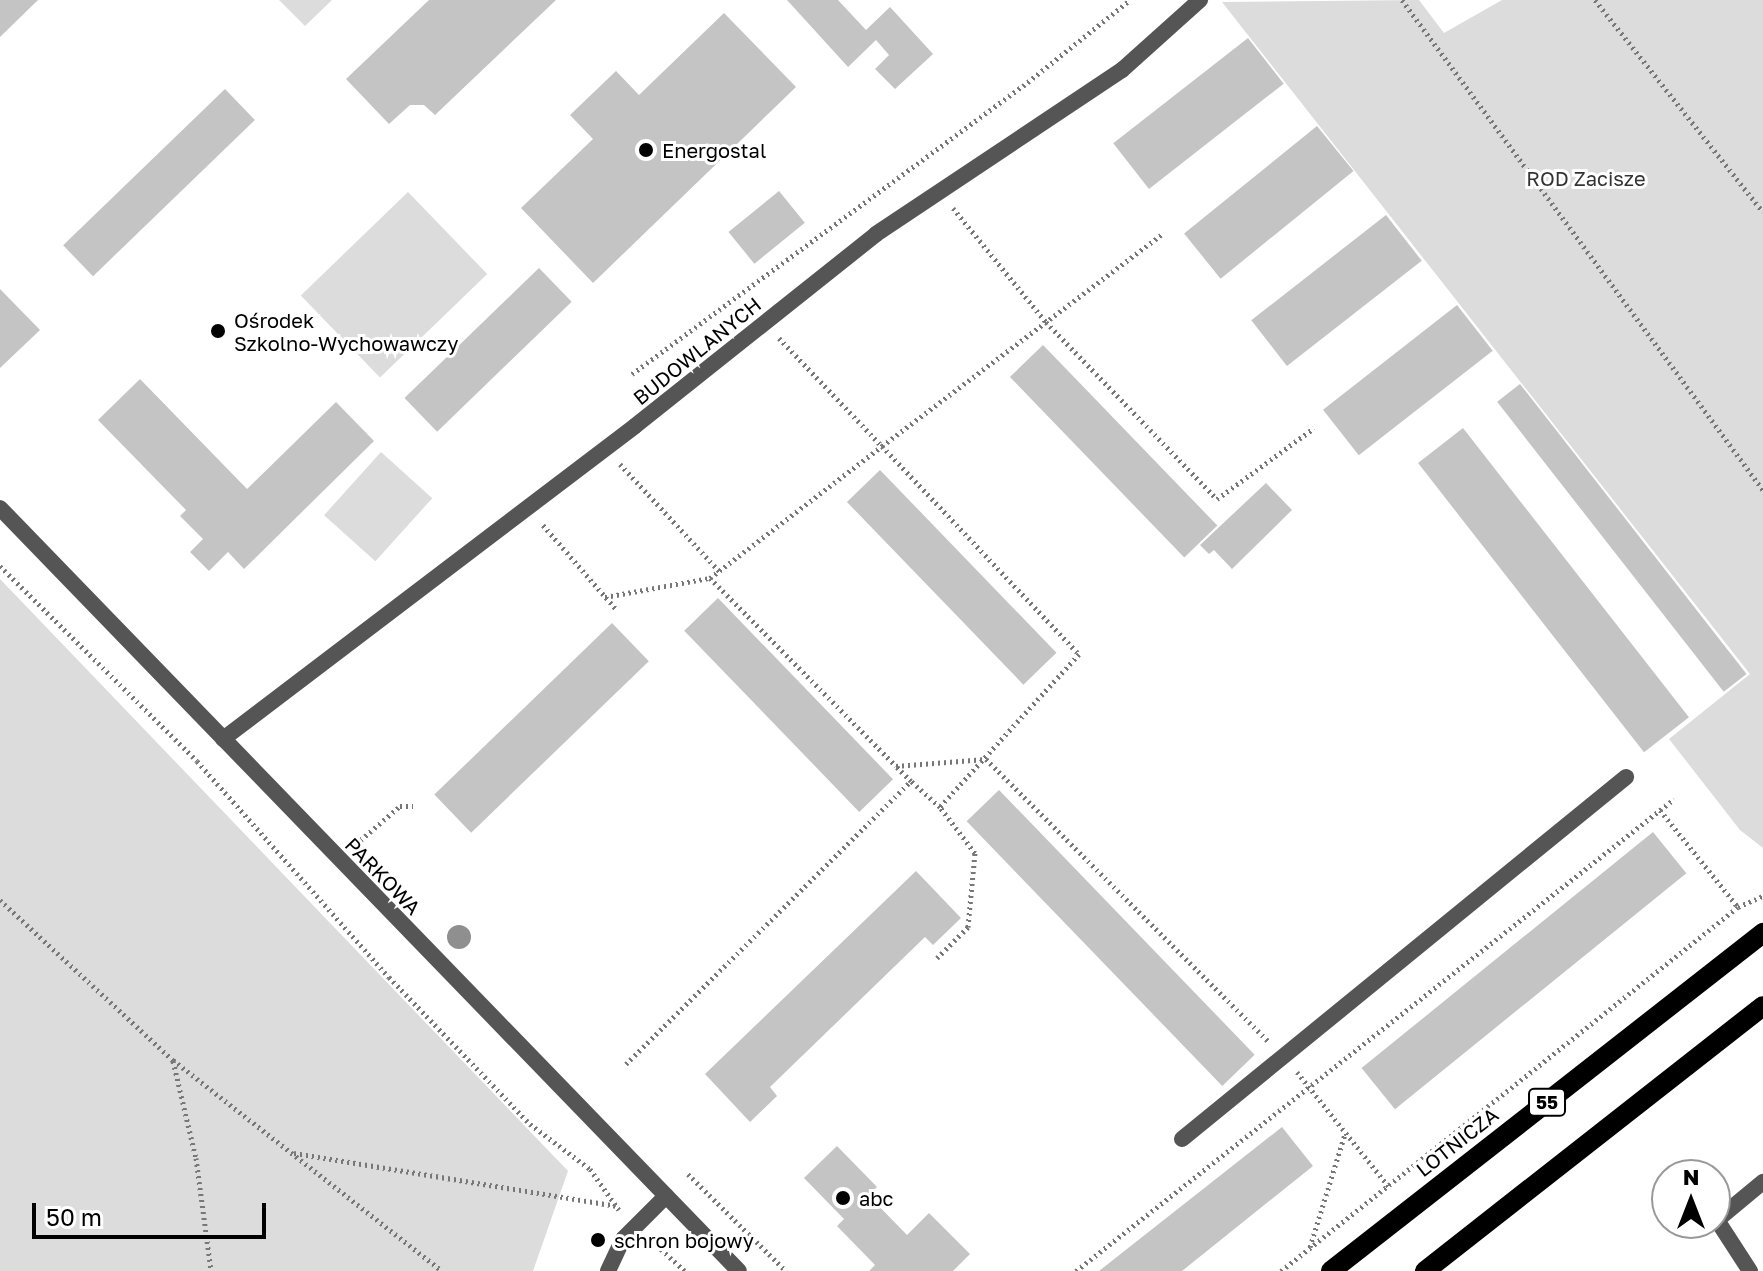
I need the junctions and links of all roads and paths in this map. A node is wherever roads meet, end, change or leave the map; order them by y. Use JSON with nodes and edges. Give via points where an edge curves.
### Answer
{"nodes":[{"id":1,"x":1130,"y":0,"type":"edge"},
{"id":2,"x":1200,"y":0,"type":"edge"},
{"id":3,"x":1402,"y":0,"type":"edge"},
{"id":4,"x":1595,"y":0,"type":"edge"},
{"id":5,"x":940,"y":192,"type":"junction"},
{"id":6,"x":1763,"y":212,"type":"edge"},
{"id":7,"x":1161,"y":235,"type":"dead end"},
{"id":8,"x":765,"y":322,"type":"junction"},
{"id":9,"x":1046,"y":322,"type":"junction"},
{"id":10,"x":632,"y":374,"type":"dead end"},
{"id":11,"x":1314,"y":428,"type":"dead end"},
{"id":12,"x":882,"y":446,"type":"junction"},
{"id":13,"x":606,"y":448,"type":"junction"},
{"id":14,"x":1763,"y":490,"type":"edge"},
{"id":15,"x":0,"y":508,"type":"edge"},
{"id":16,"x":528,"y":508,"type":"junction"},
{"id":17,"x":0,"y":566,"type":"edge"},
{"id":18,"x":720,"y":572,"type":"junction"},
{"id":19,"x":710,"y":578,"type":"junction"},
{"id":20,"x":605,"y":597,"type":"junction"},
{"id":21,"x":616,"y":609,"type":"dead end"},
{"id":22,"x":223,"y":739,"type":"junction"},
{"id":23,"x":986,"y":759,"type":"junction"},
{"id":24,"x":896,"y":766,"type":"junction"},
{"id":25,"x":1626,"y":777,"type":"dead end"},
{"id":26,"x":911,"y":781,"type":"junction"},
{"id":27,"x":1674,"y":799,"type":"dead end"},
{"id":28,"x":413,"y":806,"type":"dead end"},
{"id":29,"x":940,"y":807,"type":"junction"},
{"id":30,"x":1660,"y":810,"type":"junction"},
{"id":31,"x":355,"y":845,"type":"dead end"},
{"id":32,"x":1763,"y":896,"type":"edge"},
{"id":33,"x":0,"y":900,"type":"edge"},
{"id":34,"x":1738,"y":907,"type":"junction"},
{"id":35,"x":1763,"y":933,"type":"edge"},
{"id":36,"x":937,"y":958,"type":"dead end"},
{"id":37,"x":1763,"y":1006,"type":"edge"},
{"id":38,"x":1284,"y":1057,"type":"junction"},
{"id":39,"x":173,"y":1060,"type":"junction"},
{"id":40,"x":626,"y":1064,"type":"dead end"},
{"id":41,"x":1307,"y":1085,"type":"junction"},
{"id":42,"x":1346,"y":1133,"type":"junction"},
{"id":43,"x":1182,"y":1139,"type":"dead end"},
{"id":44,"x":291,"y":1153,"type":"junction"},
{"id":45,"x":688,"y":1174,"type":"dead end"},
{"id":46,"x":1763,"y":1182,"type":"edge"},
{"id":47,"x":1389,"y":1187,"type":"junction"},
{"id":48,"x":666,"y":1196,"type":"junction"},
{"id":49,"x":617,"y":1206,"type":"junction"},
{"id":50,"x":633,"y":1227,"type":"junction"},
{"id":51,"x":1309,"y":1249,"type":"junction"},
{"id":52,"x":211,"y":1271,"type":"edge"},
{"id":53,"x":442,"y":1271,"type":"edge"},
{"id":54,"x":608,"y":1271,"type":"edge"},
{"id":55,"x":685,"y":1271,"type":"edge"},
{"id":56,"x":739,"y":1271,"type":"edge"},
{"id":57,"x":786,"y":1271,"type":"edge"},
{"id":58,"x":1076,"y":1271,"type":"edge"},
{"id":59,"x":1281,"y":1271,"type":"edge"},
{"id":60,"x":1331,"y":1271,"type":"edge"},
{"id":61,"x":1425,"y":1271,"type":"edge"},
{"id":62,"x":1750,"y":1271,"type":"edge"}],
"edges":[{"from":1,"to":10,"type":"path","via":[[1023,86]]},
{"from":2,"to":5,"type":"street","name":"BUDOWLANYCH","via":[[1122,70]]},
{"from":3,"to":14,"type":"path"},
{"from":4,"to":6,"type":"path"},
{"from":5,"to":8,"type":"street","name":"BUDOWLANYCH","via":[[876,234]]},
{"from":5,"to":9,"type":"path"},
{"from":7,"to":9,"type":"path"},
{"from":8,"to":12,"type":"path"},
{"from":8,"to":13,"type":"street","name":"BUDOWLANYCH"},
{"from":9,"to":11,"type":"path","via":[[1217,499]]},
{"from":9,"to":12,"type":"path"},
{"from":12,"to":18,"type":"path"},
{"from":12,"to":23,"type":"path","via":[[1079,654]]},
{"from":13,"to":16,"type":"street","name":"BUDOWLANYCH"},
{"from":13,"to":18,"type":"path"},
{"from":15,"to":22,"type":"street","name":"PARKOWA"},
{"from":16,"to":20,"type":"path"},
{"from":16,"to":22,"type":"street","name":"BUDOWLANYCH"},
{"from":17,"to":49,"type":"path","via":[[197,761],[389,977],[530,1124],[590,1169]]},
{"from":18,"to":19,"type":"path"},
{"from":19,"to":20,"type":"path"},
{"from":19,"to":24,"type":"path"},
{"from":20,"to":21,"type":"path"},
{"from":22,"to":48,"type":"street","name":"PARKOWA"},
{"from":23,"to":24,"type":"path"},
{"from":23,"to":29,"type":"path"},
{"from":23,"to":38,"type":"path"},
{"from":24,"to":26,"type":"path"},
{"from":25,"to":38,"type":"street"},
{"from":26,"to":29,"type":"path"},
{"from":26,"to":40,"type":"path"},
{"from":27,"to":30,"type":"path"},
{"from":28,"to":31,"type":"path","via":[[400,806]]},
{"from":29,"to":36,"type":"path","via":[[975,853],[968,927]]},
{"from":30,"to":34,"type":"path"},
{"from":30,"to":41,"type":"path"},
{"from":32,"to":34,"type":"path"},
{"from":33,"to":39,"type":"path"},
{"from":34,"to":47,"type":"path"},
{"from":35,"to":60,"type":"main road","name":"LOTNICZA","number":"55"},
{"from":37,"to":61,"type":"main road"},
{"from":38,"to":41,"type":"path"},
{"from":38,"to":43,"type":"street"},
{"from":39,"to":44,"type":"path"},
{"from":39,"to":52,"type":"path","via":[[196,1158]]},
{"from":41,"to":42,"type":"path"},
{"from":41,"to":58,"type":"path"},
{"from":42,"to":47,"type":"path"},
{"from":42,"to":51,"type":"path"},
{"from":44,"to":49,"type":"path"},
{"from":44,"to":53,"type":"path"},
{"from":45,"to":57,"type":"path"},
{"from":46,"to":62,"type":"street","via":[[1717,1220]]},
{"from":47,"to":51,"type":"path"},
{"from":48,"to":50,"type":"street"},
{"from":48,"to":56,"type":"street","name":"PARKOWA"},
{"from":49,"to":50,"type":"path"},
{"from":50,"to":54,"type":"street"},
{"from":50,"to":55,"type":"path"},
{"from":51,"to":59,"type":"path"}]}
